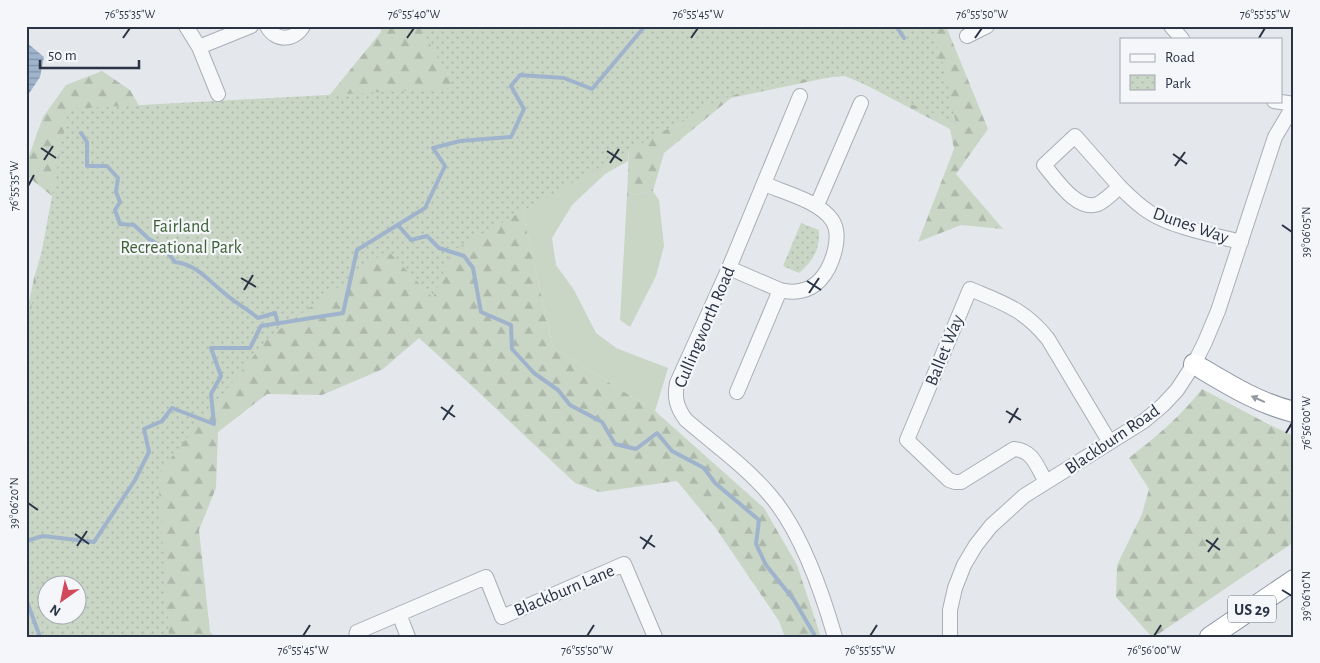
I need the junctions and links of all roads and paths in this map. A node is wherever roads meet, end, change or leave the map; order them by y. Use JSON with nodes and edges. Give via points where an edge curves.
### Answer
{"nodes":[{"id":1,"x":186,"y":26,"type":"edge"},
{"id":2,"x":251,"y":26,"type":"edge"},
{"id":3,"x":267,"y":26,"type":"edge"},
{"id":4,"x":303,"y":26,"type":"edge"},
{"id":5,"x":987,"y":26,"type":"edge"},
{"id":6,"x":1171,"y":26,"type":"edge"},
{"id":7,"x":967,"y":36,"type":"dead end"},
{"id":8,"x":1181,"y":38,"type":"edge"},
{"id":9,"x":199,"y":46,"type":"junction"},
{"id":10,"x":218,"y":94,"type":"dead end"},
{"id":11,"x":800,"y":96,"type":"dead end"},
{"id":12,"x":1279,"y":102,"type":"edge"},
{"id":13,"x":860,"y":103,"type":"dead end"},
{"id":14,"x":1294,"y":105,"type":"edge"},
{"id":15,"x":765,"y":184,"type":"junction"},
{"id":16,"x":1120,"y":187,"type":"junction"},
{"id":17,"x":817,"y":205,"type":"junction"},
{"id":18,"x":1240,"y":242,"type":"junction"},
{"id":19,"x":729,"y":268,"type":"junction"},
{"id":20,"x":780,"y":290,"type":"junction"},
{"id":21,"x":1194,"y":364,"type":"junction"},
{"id":22,"x":737,"y":392,"type":"dead end"},
{"id":23,"x":1294,"y":412,"type":"edge"},
{"id":24,"x":1109,"y":441,"type":"junction"},
{"id":25,"x":1046,"y":482,"type":"junction"},
{"id":26,"x":1294,"y":580,"type":"edge"},
{"id":27,"x":399,"y":614,"type":"junction"},
{"id":28,"x":356,"y":637,"type":"edge"},
{"id":29,"x":408,"y":637,"type":"edge"},
{"id":30,"x":655,"y":637,"type":"edge"},
{"id":31,"x":835,"y":637,"type":"edge"},
{"id":32,"x":950,"y":637,"type":"edge"},
{"id":33,"x":1210,"y":637,"type":"edge"}],
"edges":[{"from":1,"to":9,"type":"street"},
{"from":2,"to":9,"type":"street"},
{"from":3,"to":4,"type":"street","via":[[275,36],[288,38],[297,35]]},
{"from":5,"to":7,"type":"street"},
{"from":6,"to":8,"type":"street"},
{"from":9,"to":10,"type":"street"},
{"from":11,"to":15,"type":"street","name":"Cullingworth Road"},
{"from":12,"to":14,"type":"street"},
{"from":13,"to":17,"type":"street"},
{"from":14,"to":18,"type":"street","name":"Blackburn Road","via":[[1275,137]]},
{"from":15,"to":17,"type":"street"},
{"from":15,"to":19,"type":"street","name":"Cullingworth Road"},
{"from":16,"to":16,"type":"street","name":"Dunes Way","via":[[1100,203],[1082,204],[1044,165],[1075,136]]},
{"from":16,"to":18,"type":"street","name":"Dunes Way","via":[[1149,213],[1168,222]]},
{"from":17,"to":20,"type":"street","via":[[834,222],[836,249],[825,273],[813,286],[797,292]]},
{"from":18,"to":21,"type":"street","name":"Blackburn Road","via":[[1216,313]]},
{"from":19,"to":20,"type":"street"},
{"from":19,"to":31,"type":"street","name":"Cullingworth Road","via":[[677,383],[676,402],[686,420],[750,475],[783,513],[799,542]]},
{"from":20,"to":22,"type":"street"},
{"from":23,"to":21,"type":"highway","one_way":true,"via":[[1262,402]]},
{"from":21,"to":24,"type":"street","name":"Blackburn Road","via":[[1163,405],[1144,421]]},
{"from":24,"to":25,"type":"street","name":"Blackburn Road"},
{"from":24,"to":25,"type":"street","name":"Ballet Way","via":[[1036,324],[1008,305],[970,289],[907,440],[955,482],[961,482],[1014,449],[1022,449],[1030,454]]},
{"from":25,"to":32,"type":"street","name":"Blackburn Road","via":[[1006,511],[976,545],[955,588],[950,610]]},
{"from":26,"to":33,"type":"highway","number":"US 29"},
{"from":27,"to":28,"type":"street","name":"Blackburn Lane","via":[[357,632]]},
{"from":27,"to":29,"type":"street"},
{"from":27,"to":30,"type":"street","name":"Blackburn Lane","via":[[486,577],[502,617],[624,564]]}]}
